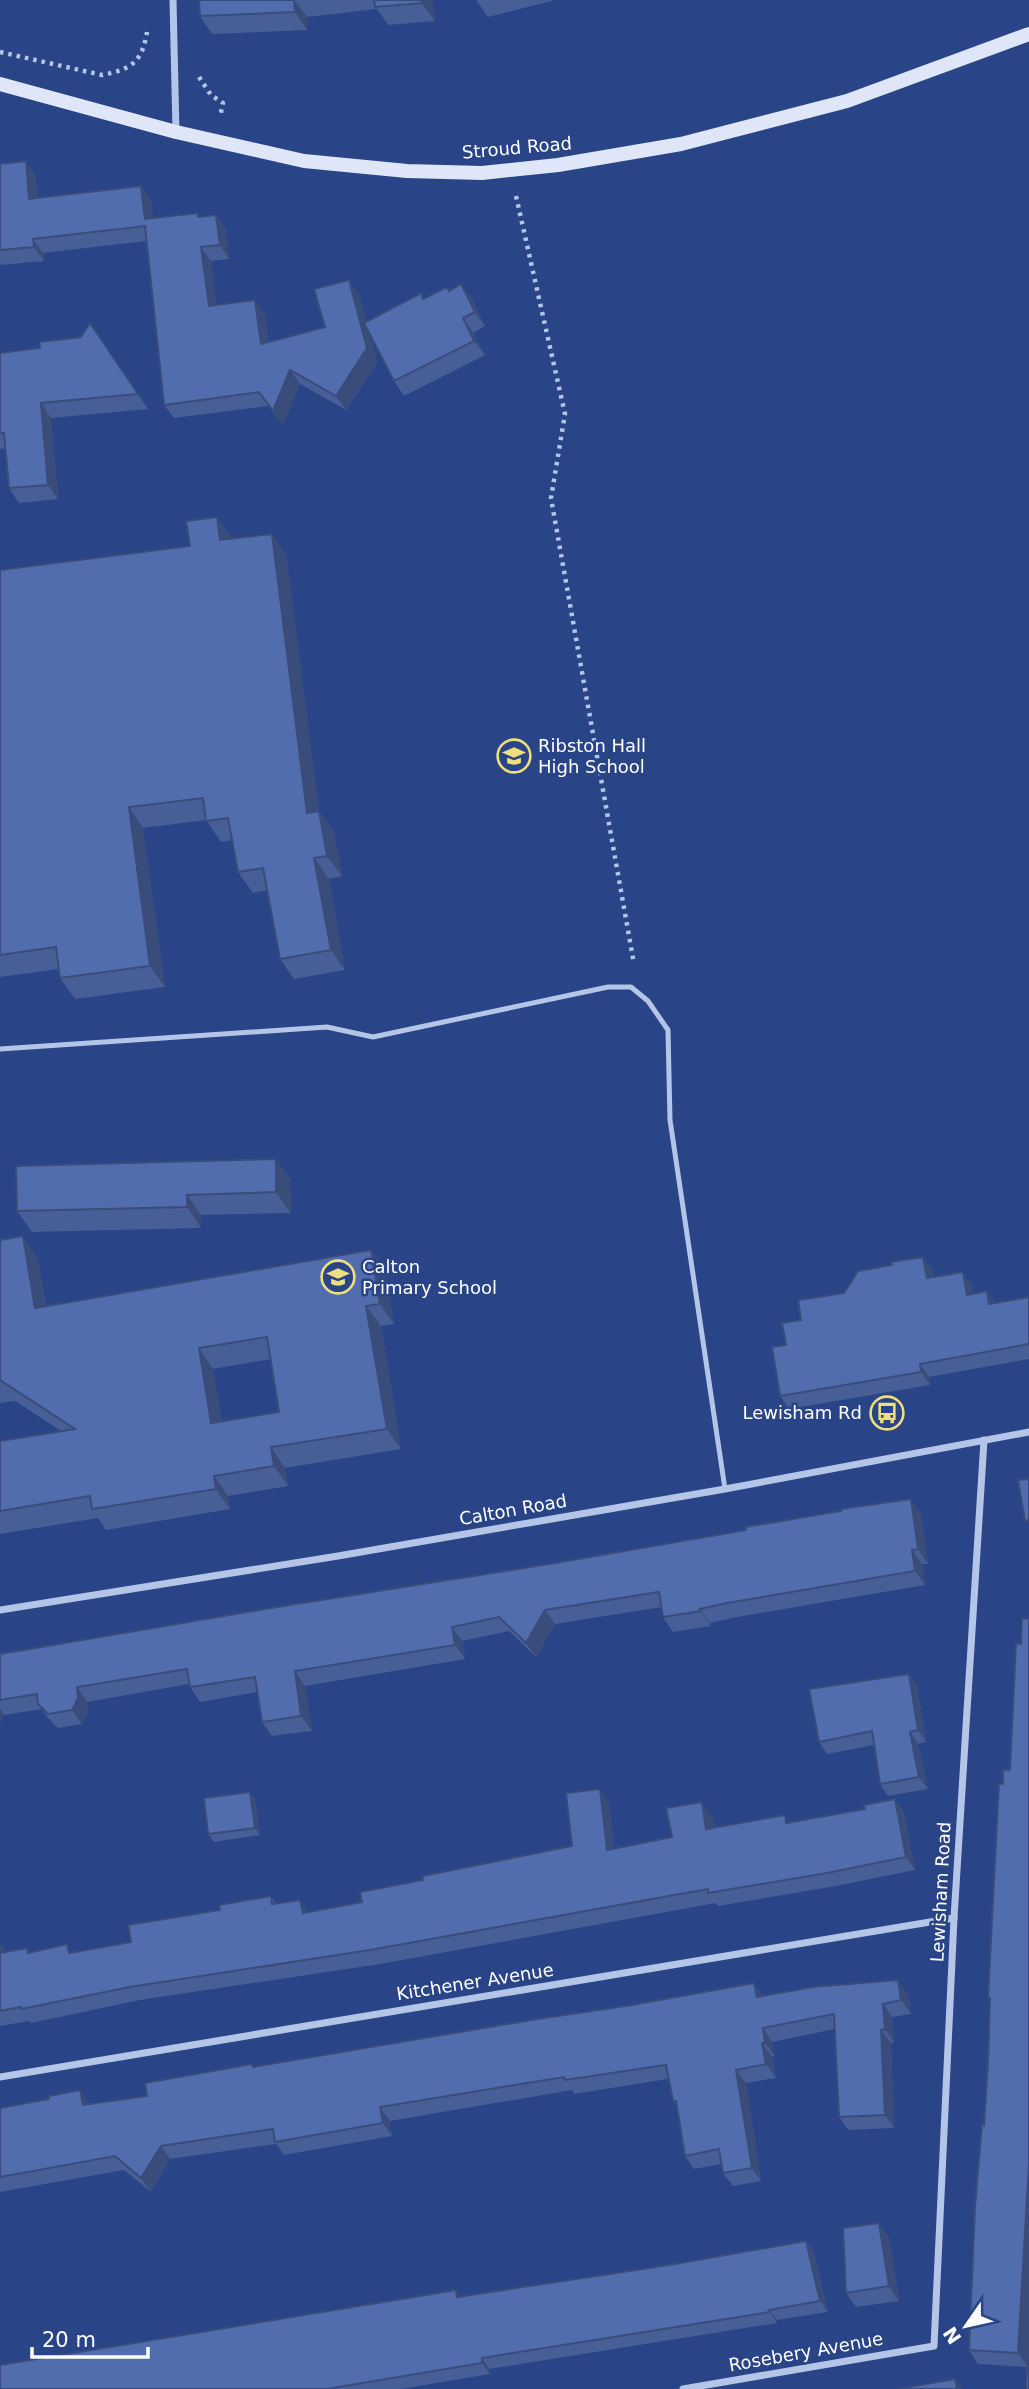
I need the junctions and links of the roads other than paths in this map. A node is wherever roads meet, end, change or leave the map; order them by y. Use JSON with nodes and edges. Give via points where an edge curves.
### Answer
{"nodes":[{"id":1,"x":173,"y":0,"type":"edge"},
{"id":2,"x":1029,"y":34,"type":"edge"},
{"id":3,"x":0,"y":84,"type":"edge"},
{"id":4,"x":176,"y":132,"type":"junction"},
{"id":5,"x":0,"y":1049,"type":"edge"},
{"id":6,"x":1029,"y":1432,"type":"edge"},
{"id":7,"x":984,"y":1440,"type":"junction"},
{"id":8,"x":725,"y":1489,"type":"junction"},
{"id":9,"x":0,"y":1610,"type":"edge"},
{"id":10,"x":954,"y":1918,"type":"junction"},
{"id":11,"x":0,"y":2077,"type":"edge"},
{"id":12,"x":934,"y":2346,"type":"joint"},
{"id":13,"x":683,"y":2389,"type":"edge"}],
"edges":[{"from":1,"to":4,"type":"street"},
{"from":2,"to":4,"type":"main road","name":"Stroud Road","via":[[847,101],[681,144],[558,166],[482,173],[407,171],[304,161]]},
{"from":3,"to":4,"type":"main road","name":"Stroud Road"},
{"from":5,"to":8,"type":"lane","via":[[327,1027],[373,1037],[608,987],[631,987],[649,1001],[668,1030],[670,1120]]},
{"from":6,"to":7,"type":"street","name":"Calton Road"},
{"from":7,"to":8,"type":"street","name":"Calton Road"},
{"from":7,"to":10,"type":"street","name":"Lewisham Road"},
{"from":8,"to":9,"type":"street","name":"Calton Road"},
{"from":10,"to":11,"type":"street","name":"Kitchener Avenue"},
{"from":10,"to":12,"type":"street","name":"Lewisham Road"},
{"from":12,"to":13,"type":"street","name":"Rosebery Avenue"}]}
